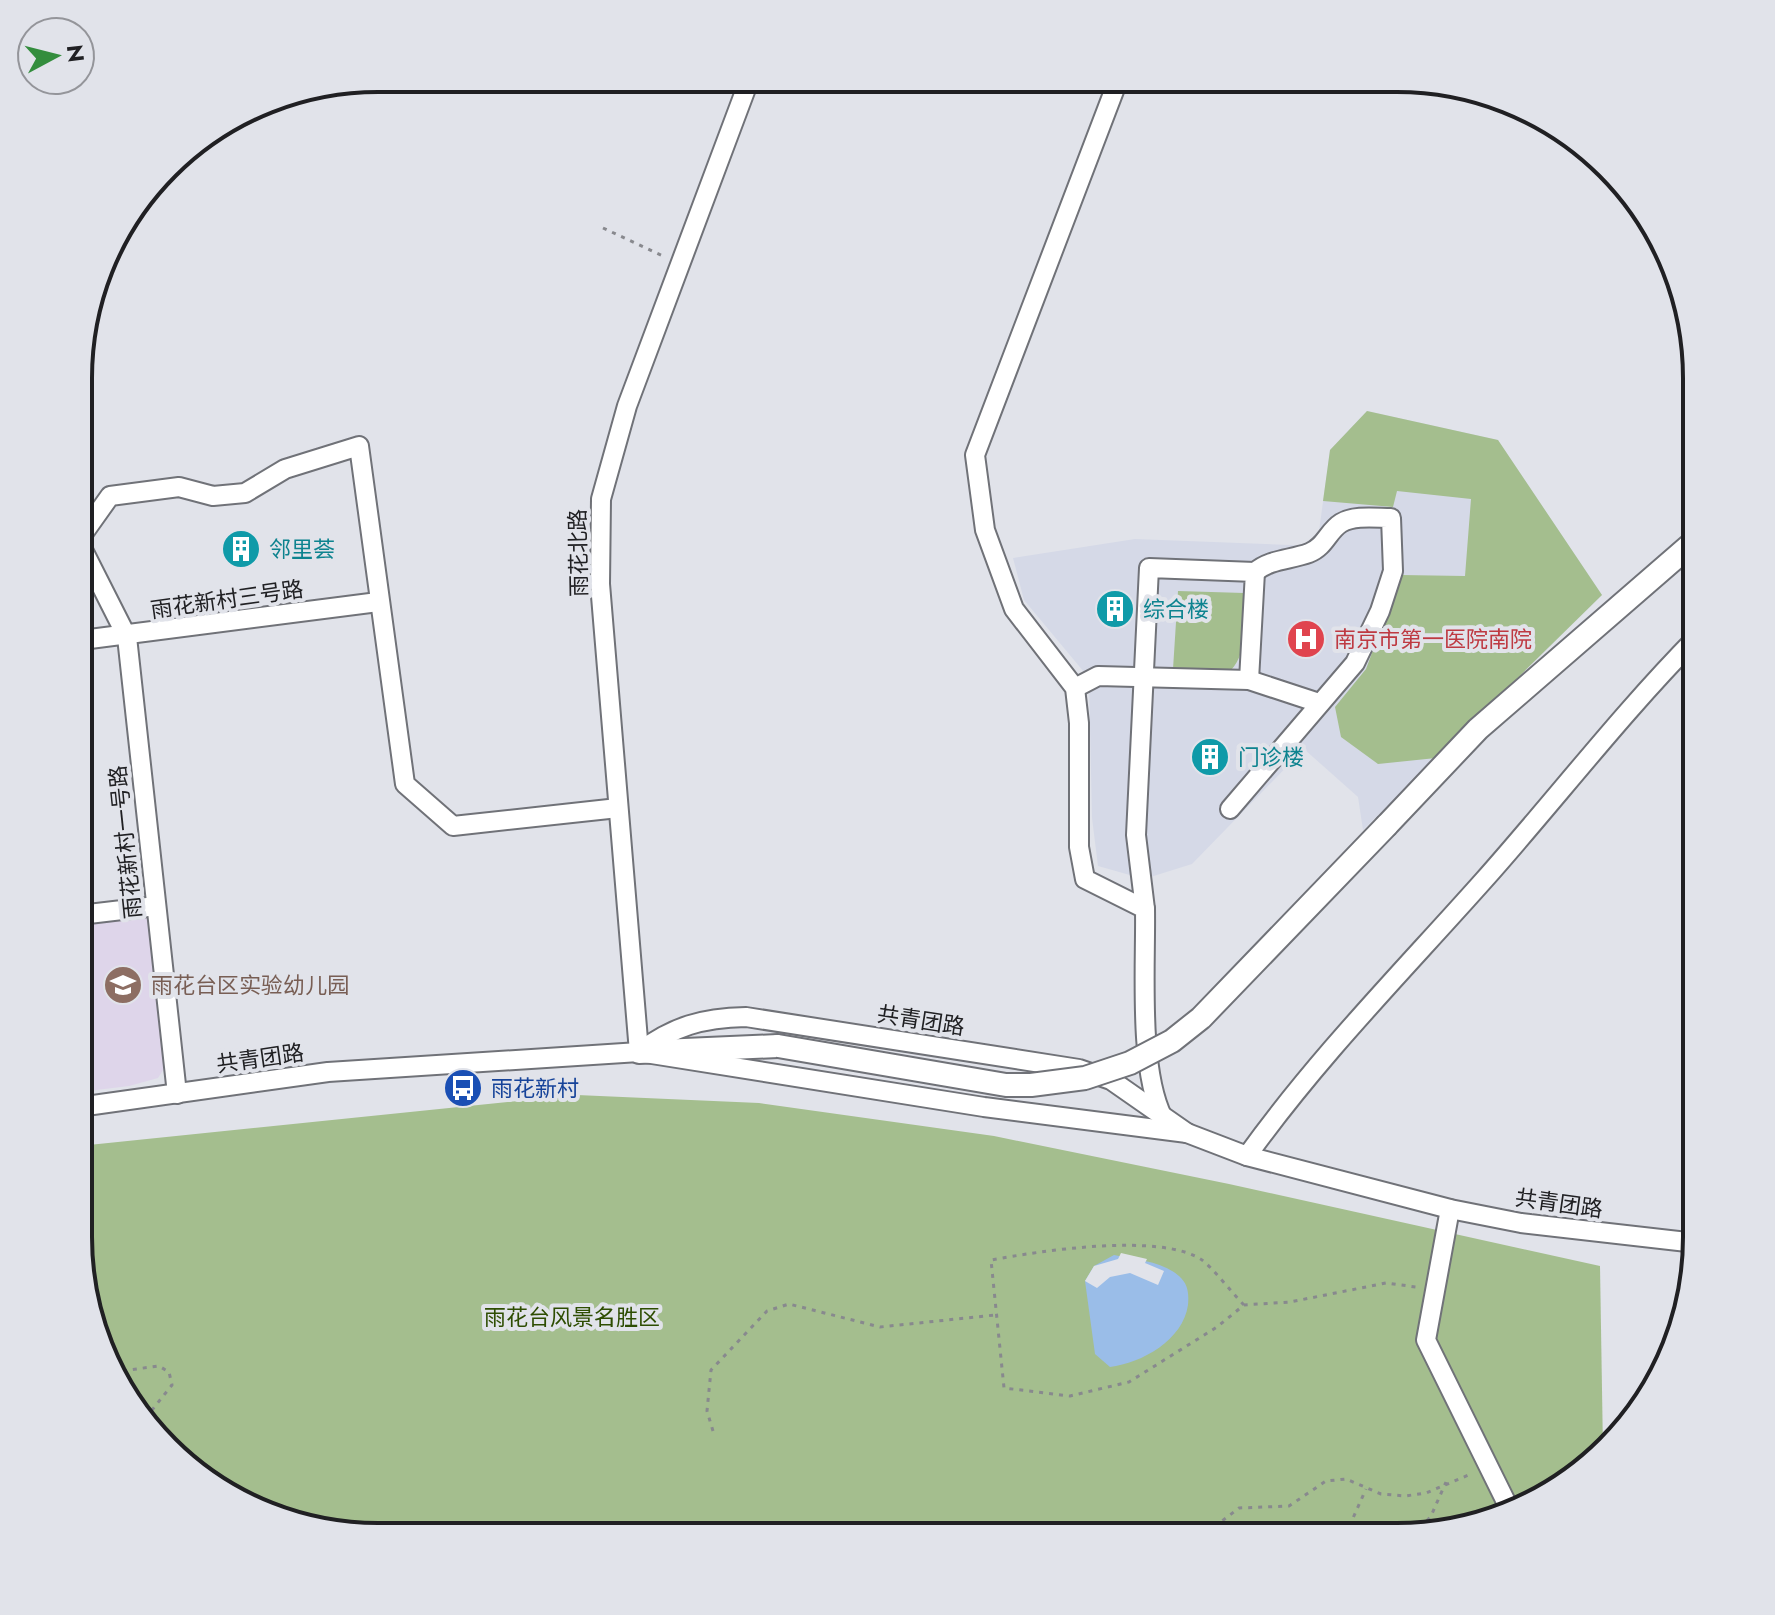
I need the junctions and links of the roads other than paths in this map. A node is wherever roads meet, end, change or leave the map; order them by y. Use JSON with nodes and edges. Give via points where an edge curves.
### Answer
{"nodes":[{"id":1,"x":745,"y":92,"type":"edge"},
{"id":2,"x":1114,"y":92,"type":"edge"},
{"id":3,"x":92,"y":521,"type":"edge"},
{"id":4,"x":1682,"y":552,"type":"edge"},
{"id":5,"x":92,"y":568,"type":"edge"},
{"id":6,"x":1255,"y":572,"type":"junction"},
{"id":7,"x":378,"y":602,"type":"junction"},
{"id":8,"x":127,"y":637,"type":"junction"},
{"id":9,"x":92,"y":639,"type":"edge"},
{"id":10,"x":1682,"y":652,"type":"edge"},
{"id":11,"x":1143,"y":677,"type":"junction"},
{"id":12,"x":1249,"y":680,"type":"junction"},
{"id":13,"x":1075,"y":688,"type":"junction"},
{"id":14,"x":1319,"y":703,"type":"junction"},
{"id":15,"x":618,"y":808,"type":"junction"},
{"id":16,"x":1230,"y":809,"type":"dead end"},
{"id":17,"x":156,"y":906,"type":"junction"},
{"id":18,"x":1145,"y":909,"type":"junction"},
{"id":19,"x":93,"y":914,"type":"edge"},
{"id":20,"x":639,"y":1052,"type":"junction"},
{"id":21,"x":177,"y":1094,"type":"junction"},
{"id":22,"x":93,"y":1105,"type":"edge"},
{"id":23,"x":1163,"y":1118,"type":"junction"},
{"id":24,"x":1187,"y":1133,"type":"junction"},
{"id":25,"x":1247,"y":1156,"type":"junction"},
{"id":26,"x":1450,"y":1209,"type":"junction"},
{"id":27,"x":1683,"y":1241,"type":"edge"},
{"id":28,"x":1506,"y":1501,"type":"edge"}],
"edges":[{"from":1,"to":15,"type":"street","name":"雨花北路","via":[[627,406],[601,499],[600,584]]},
{"from":2,"to":13,"type":"street","via":[[975,455],[985,530],[1014,609]]},
{"from":3,"to":7,"type":"street","via":[[110,496],[179,487],[213,496],[245,493],[285,469],[359,446]]},
{"from":4,"to":20,"type":"main road","bridge":true,"via":[[1478,729],[1201,1018],[1130,1063],[1058,1083],[1006,1085],[778,1046]]},
{"from":5,"to":8,"type":"street","name":"雨花新村一号路"},
{"from":6,"to":11,"type":"street","via":[[1149,568]]},
{"from":6,"to":12,"type":"street"},
{"from":6,"to":14,"type":"street","via":[[1312,552],[1339,524],[1391,518],[1393,571],[1380,611],[1355,663]]},
{"from":7,"to":8,"type":"street","name":"雨花新村三号路"},
{"from":7,"to":15,"type":"street","via":[[405,784],[453,826]]},
{"from":8,"to":9,"type":"street","name":"雨花新村三号路"},
{"from":8,"to":17,"type":"street","name":"雨花新村一号路"},
{"from":10,"to":25,"type":"street","via":[[1294,1090]]},
{"from":11,"to":12,"type":"street"},
{"from":11,"to":13,"type":"street","via":[[1098,676]]},
{"from":11,"to":18,"type":"street","via":[[1136,835]]},
{"from":12,"to":14,"type":"street"},
{"from":13,"to":18,"type":"street","via":[[1079,847],[1085,879]]},
{"from":14,"to":16,"type":"street"},
{"from":15,"to":20,"type":"street","name":"雨花北路"},
{"from":17,"to":19,"type":"street"},
{"from":17,"to":21,"type":"street","name":"雨花新村一号路"},
{"from":18,"to":23,"type":"street","via":[[1150,1063]]},
{"from":20,"to":21,"type":"street","name":"共青团路","via":[[328,1072]]},
{"from":20,"to":23,"type":"street","name":"共青团路","via":[[691,1021],[746,1017],[1093,1072]]},
{"from":20,"to":24,"type":"street","name":"共青团路"},
{"from":21,"to":22,"type":"street","name":"共青团路"},
{"from":23,"to":24,"type":"street","name":"共青团路"},
{"from":24,"to":25,"type":"street","name":"共青团路"},
{"from":25,"to":26,"type":"street","name":"共青团路"},
{"from":26,"to":27,"type":"street","name":"共青团路","via":[[1521,1223]]},
{"from":26,"to":28,"type":"street","via":[[1426,1340]]}]}
